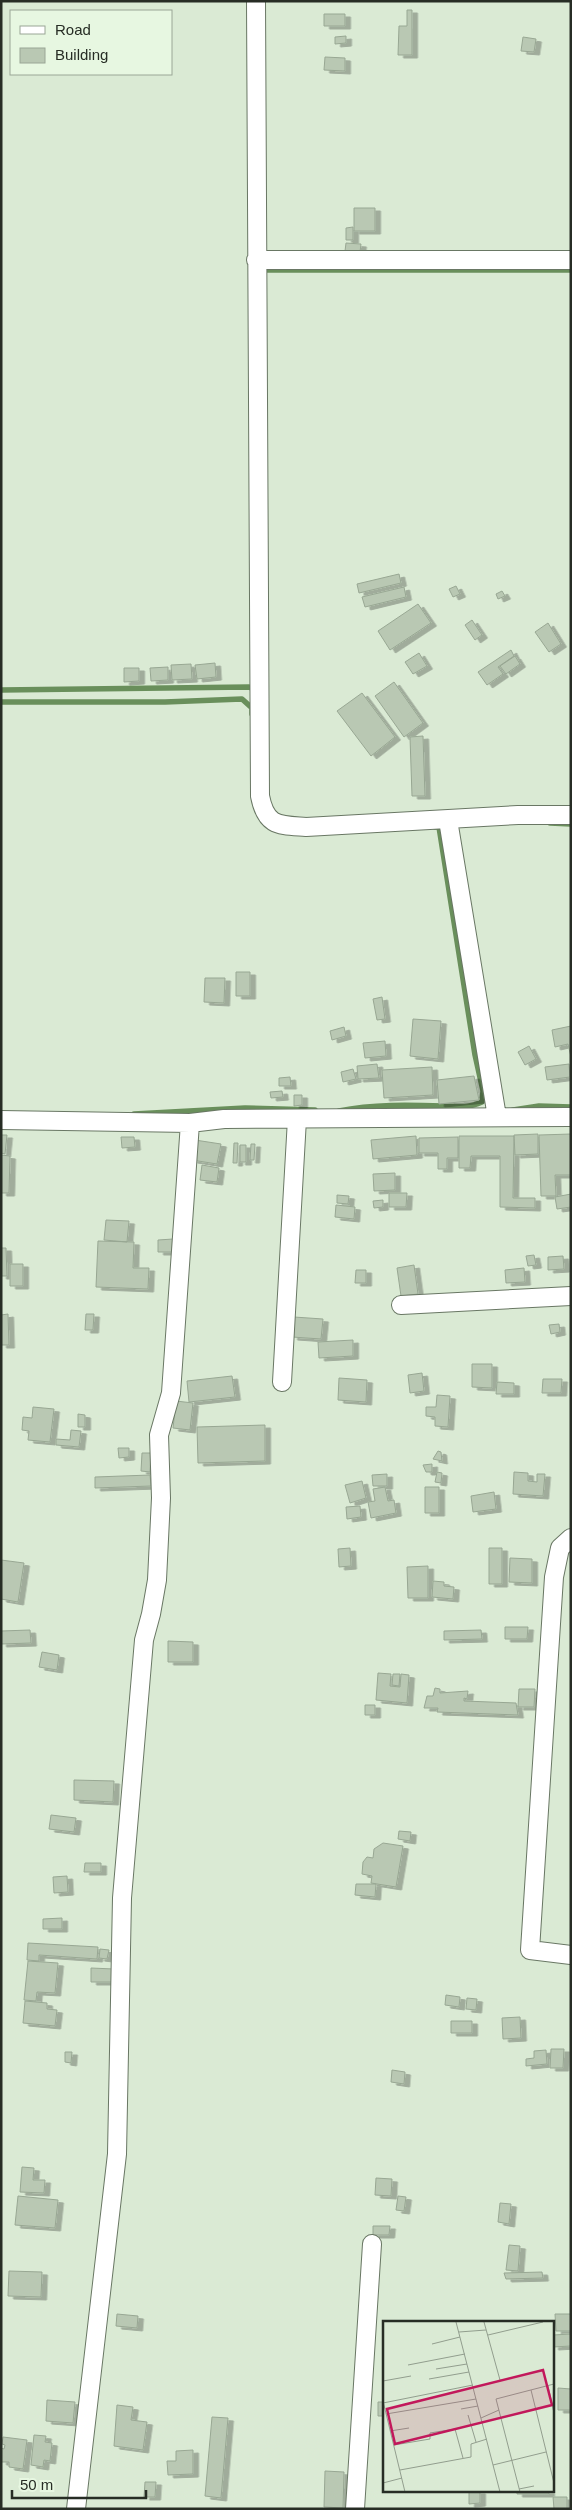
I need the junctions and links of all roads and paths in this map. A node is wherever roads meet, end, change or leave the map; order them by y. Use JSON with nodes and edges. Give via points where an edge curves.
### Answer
{"nodes":[{"id":1,"x":256,"y":1,"type":"edge"},
{"id":2,"x":256,"y":260,"type":"junction"},
{"id":3,"x":571,"y":260,"type":"edge"},
{"id":4,"x":571,"y":815,"type":"edge"},
{"id":5,"x":448,"y":820,"type":"junction"},
{"id":6,"x":498,"y":1117,"type":"junction"},
{"id":7,"x":571,"y":1117,"type":"edge"},
{"id":8,"x":296,"y":1119,"type":"junction"},
{"id":9,"x":1,"y":1120,"type":"edge"},
{"id":10,"x":190,"y":1123,"type":"junction"},
{"id":11,"x":571,"y":1296,"type":"edge"},
{"id":12,"x":401,"y":1305,"type":"dead end"},
{"id":13,"x":282,"y":1382,"type":"dead end"},
{"id":14,"x":571,"y":1538,"type":"edge"},
{"id":15,"x":571,"y":1955,"type":"edge"},
{"id":16,"x":372,"y":2244,"type":"dead end"},
{"id":17,"x":76,"y":2509,"type":"edge"},
{"id":18,"x":356,"y":2509,"type":"edge"}],
"edges":[{"from":1,"to":2,"type":"street"},
{"from":2,"to":3,"type":"street"},
{"from":2,"to":5,"type":"street","via":[[260,796],[263,811],[277,824],[306,827]]},
{"from":4,"to":5,"type":"street"},
{"from":5,"to":6,"type":"street"},
{"from":6,"to":7,"type":"street"},
{"from":6,"to":8,"type":"street"},
{"from":8,"to":10,"type":"street","via":[[224,1119]]},
{"from":8,"to":13,"type":"street"},
{"from":9,"to":10,"type":"street"},
{"from":10,"to":17,"type":"street","via":[[170,1393],[159,1435],[161,1491],[157,1580],[144,1640],[122,1898],[117,2154]]},
{"from":11,"to":12,"type":"street"},
{"from":14,"to":15,"type":"street","via":[[560,1548],[554,1577],[530,1950]]},
{"from":16,"to":18,"type":"street"}]}
